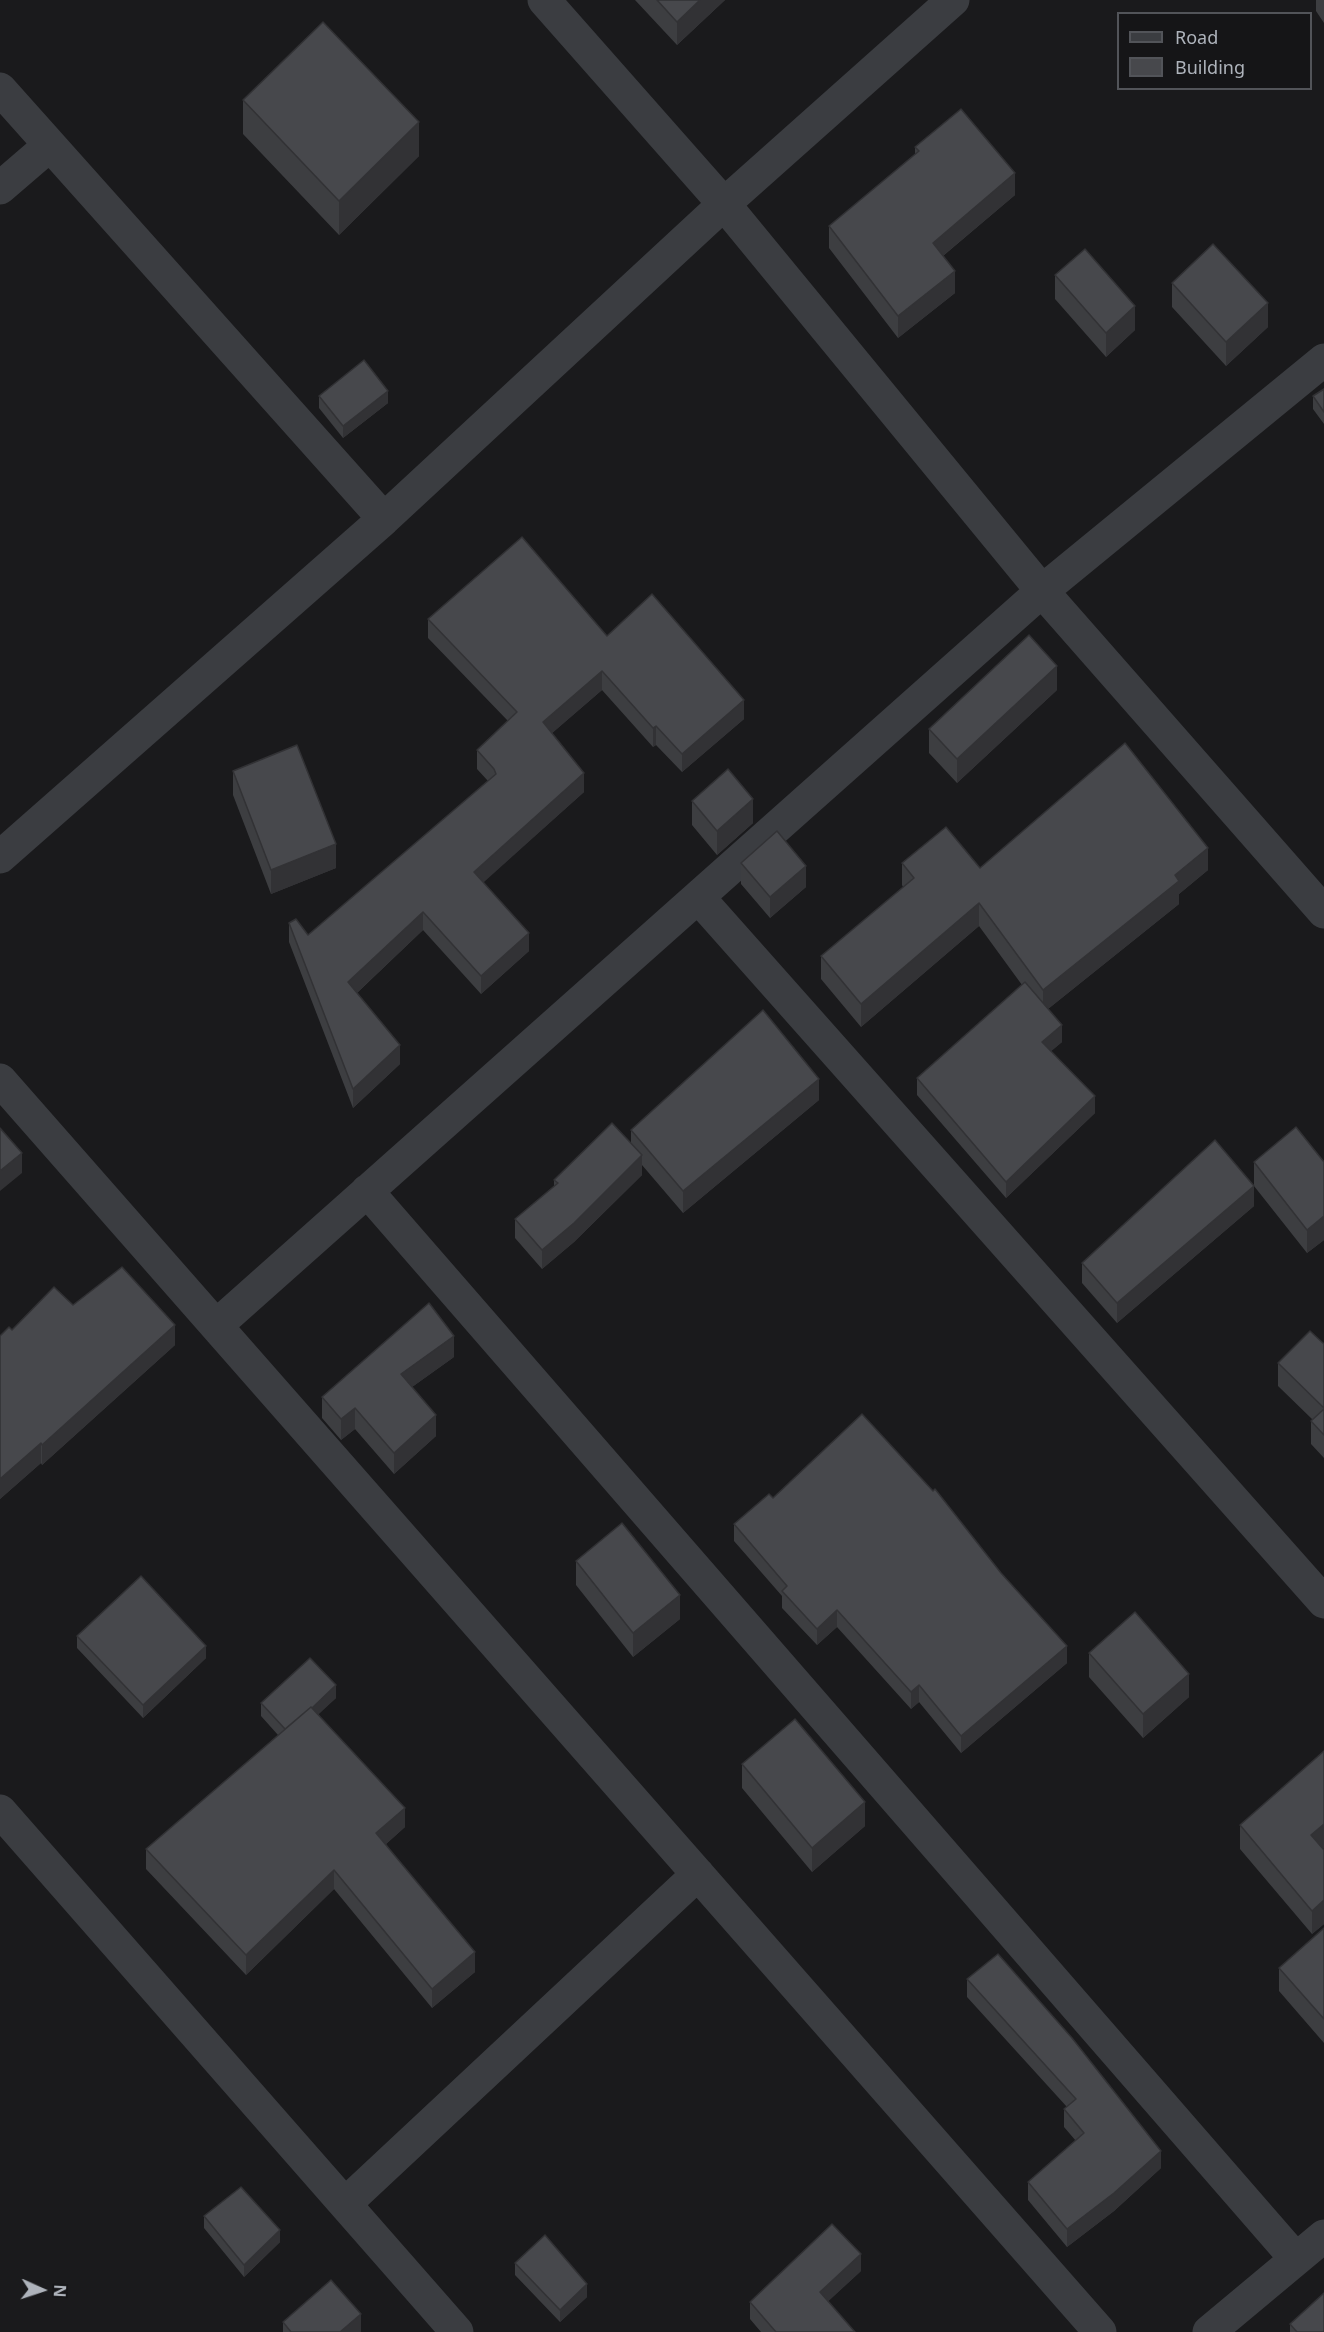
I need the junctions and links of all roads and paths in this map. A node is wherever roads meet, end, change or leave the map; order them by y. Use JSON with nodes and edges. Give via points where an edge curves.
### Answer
{"nodes":[{"id":1,"x":544,"y":0,"type":"edge"},
{"id":2,"x":953,"y":0,"type":"edge"},
{"id":3,"x":0,"y":89,"type":"edge"},
{"id":4,"x":50,"y":144,"type":"junction"},
{"id":5,"x":0,"y":188,"type":"edge"},
{"id":6,"x":724,"y":204,"type":"junction"},
{"id":7,"x":1324,"y":360,"type":"edge"},
{"id":8,"x":384,"y":519,"type":"junction"},
{"id":9,"x":1042,"y":591,"type":"junction"},
{"id":10,"x":0,"y":857,"type":"edge"},
{"id":11,"x":698,"y":897,"type":"junction"},
{"id":12,"x":1323,"y":909,"type":"edge"},
{"id":13,"x":0,"y":1080,"type":"edge"},
{"id":14,"x":367,"y":1191,"type":"junction"},
{"id":15,"x":217,"y":1325,"type":"junction"},
{"id":16,"x":1324,"y":1602,"type":"edge"},
{"id":17,"x":0,"y":1811,"type":"edge"},
{"id":18,"x":698,"y":1874,"type":"junction"},
{"id":19,"x":345,"y":2205,"type":"junction"},
{"id":20,"x":1324,"y":2236,"type":"edge"},
{"id":21,"x":1296,"y":2259,"type":"junction"},
{"id":22,"x":457,"y":2332,"type":"edge"},
{"id":23,"x":1100,"y":2332,"type":"edge"},
{"id":24,"x":1209,"y":2332,"type":"edge"}],
"edges":[{"from":1,"to":6,"type":"street"},
{"from":2,"to":6,"type":"street"},
{"from":3,"to":4,"type":"street"},
{"from":4,"to":5,"type":"street"},
{"from":4,"to":8,"type":"street"},
{"from":6,"to":8,"type":"street"},
{"from":6,"to":9,"type":"street"},
{"from":7,"to":9,"type":"street"},
{"from":8,"to":10,"type":"street"},
{"from":9,"to":11,"type":"street"},
{"from":9,"to":12,"type":"street"},
{"from":11,"to":14,"type":"street"},
{"from":11,"to":16,"type":"street"},
{"from":13,"to":15,"type":"street"},
{"from":14,"to":15,"type":"street"},
{"from":14,"to":21,"type":"street"},
{"from":15,"to":18,"type":"street"},
{"from":17,"to":19,"type":"street"},
{"from":18,"to":19,"type":"street"},
{"from":18,"to":23,"type":"street"},
{"from":19,"to":22,"type":"street"},
{"from":20,"to":21,"type":"street"},
{"from":21,"to":24,"type":"street"}]}
